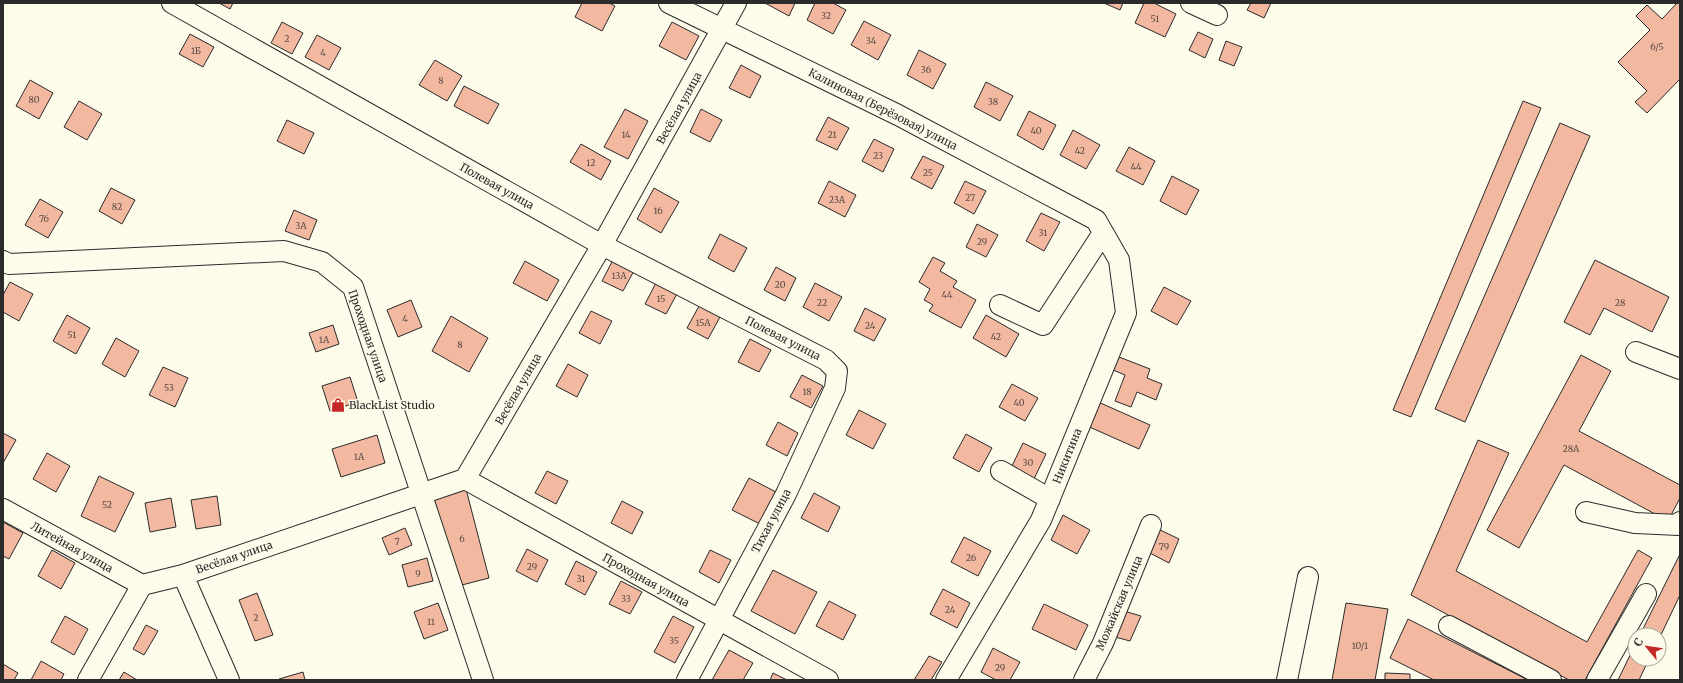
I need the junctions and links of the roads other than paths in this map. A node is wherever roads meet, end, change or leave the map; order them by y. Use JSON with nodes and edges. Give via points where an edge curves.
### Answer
{"nodes":[{"id":1,"x":172,"y":3,"type":"edge"},
{"id":2,"x":668,"y":3,"type":"edge"},
{"id":3,"x":736,"y":3,"type":"edge"},
{"id":4,"x":1191,"y":3,"type":"edge"},
{"id":5,"x":1217,"y":15,"type":"dead end"},
{"id":6,"x":722,"y":30,"type":"junction"},
{"id":7,"x":1100,"y":226,"type":"junction"},
{"id":8,"x":602,"y":245,"type":"junction"},
{"id":9,"x":3,"y":261,"type":"edge"},
{"id":10,"x":1000,"y":305,"type":"dead end"},
{"id":11,"x":1636,"y":352,"type":"dead end"},
{"id":12,"x":826,"y":360,"type":"joint"},
{"id":13,"x":1680,"y":369,"type":"edge"},
{"id":14,"x":1000,"y":471,"type":"dead end"},
{"id":15,"x":465,"y":479,"type":"junction"},
{"id":16,"x":422,"y":493,"type":"junction"},
{"id":17,"x":1050,"y":499,"type":"junction"},
{"id":18,"x":3,"y":509,"type":"edge"},
{"id":19,"x":1586,"y":512,"type":"dead end"},
{"id":20,"x":1680,"y":522,"type":"edge"},
{"id":21,"x":1151,"y":525,"type":"dead end"},
{"id":22,"x":183,"y":575,"type":"junction"},
{"id":23,"x":1308,"y":577,"type":"dead end"},
{"id":24,"x":142,"y":585,"type":"junction"},
{"id":25,"x":1646,"y":594,"type":"dead end"},
{"id":26,"x":718,"y":620,"type":"junction"},
{"id":27,"x":1448,"y":626,"type":"dead end"},
{"id":28,"x":88,"y":680,"type":"edge"},
{"id":29,"x":229,"y":680,"type":"edge"},
{"id":30,"x":483,"y":680,"type":"edge"},
{"id":31,"x":687,"y":680,"type":"edge"},
{"id":32,"x":828,"y":680,"type":"edge"},
{"id":33,"x":946,"y":680,"type":"edge"},
{"id":34,"x":1084,"y":680,"type":"edge"},
{"id":35,"x":1287,"y":680,"type":"edge"},
{"id":36,"x":1551,"y":680,"type":"edge"},
{"id":37,"x":1597,"y":680,"type":"edge"}],
"edges":[{"from":1,"to":8,"type":"street","name":"Полевая улица"},
{"from":2,"to":6,"type":"street","name":"Калиновая (Берёзовая) улица"},
{"from":3,"to":6,"type":"street","name":"Весёлая улица"},
{"from":4,"to":5,"type":"street"},
{"from":6,"to":7,"type":"street","name":"Калиновая (Берёзовая) улица","via":[[898,115]]},
{"from":6,"to":8,"type":"street","name":"Весёлая улица"},
{"from":7,"to":10,"type":"street","via":[[1043,325]]},
{"from":7,"to":17,"type":"street","name":"Никитина","via":[[1118,260],[1126,313]]},
{"from":8,"to":12,"type":"street","name":"Полевая улица"},
{"from":8,"to":15,"type":"street","name":"Весёлая улица"},
{"from":9,"to":16,"type":"street","name":"Проходная улица","via":[[9,264],[284,251],[322,262],[353,287]]},
{"from":11,"to":13,"type":"street"},
{"from":12,"to":26,"type":"street","name":"Тихая улица","via":[[837,371],[835,388],[786,494]]},
{"from":14,"to":17,"type":"street"},
{"from":15,"to":16,"type":"street","name":"Весёлая улица"},
{"from":15,"to":26,"type":"street","name":"Проходная улица"},
{"from":16,"to":22,"type":"street","name":"Весёлая улица"},
{"from":16,"to":30,"type":"street","name":"Проходная улица"},
{"from":17,"to":33,"type":"street","name":"Никитина","via":[[1041,520]]},
{"from":18,"to":24,"type":"street","name":"Литейная улица"},
{"from":19,"to":20,"type":"street","via":[[1636,522],[1678,525]]},
{"from":21,"to":34,"type":"street","name":"Можайская улица","via":[[1103,644]]},
{"from":22,"to":24,"type":"street","name":"Весёлая улица"},
{"from":22,"to":29,"type":"street"},
{"from":23,"to":35,"type":"street"},
{"from":24,"to":28,"type":"street"},
{"from":25,"to":37,"type":"street"},
{"from":26,"to":31,"type":"street","name":"Тихая улица"},
{"from":26,"to":32,"type":"street","name":"Проходная улица"},
{"from":27,"to":36,"type":"street"}]}
